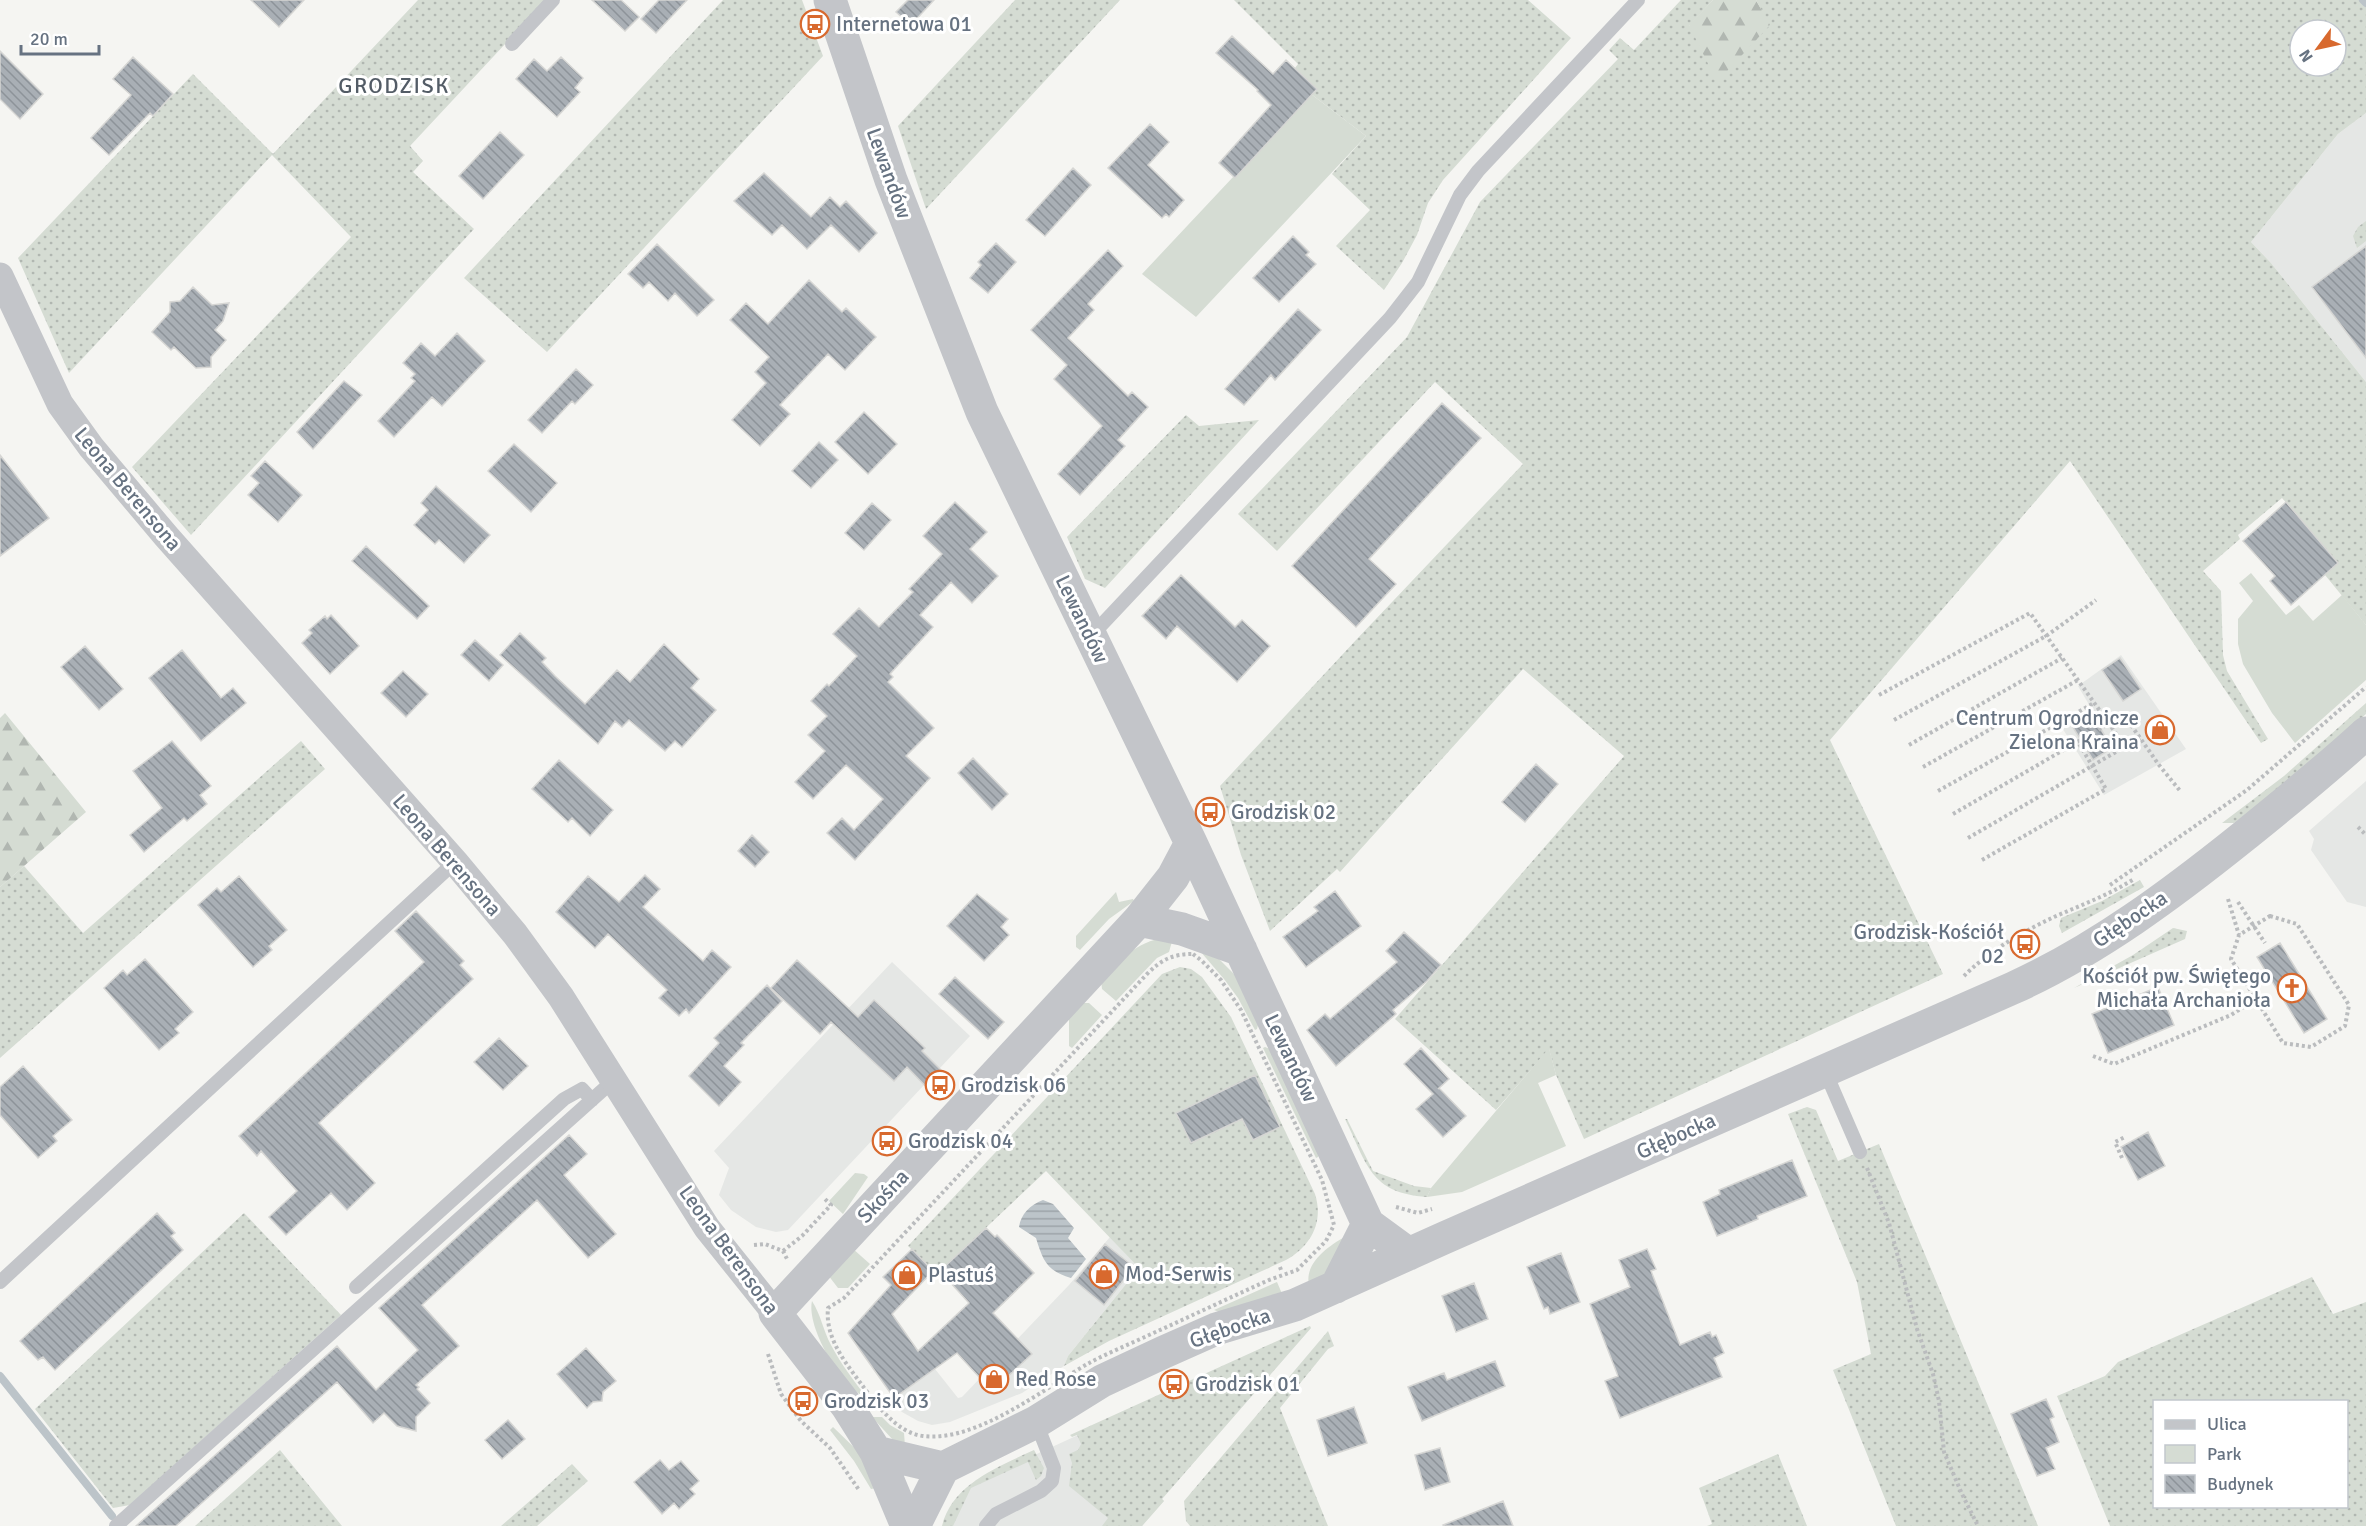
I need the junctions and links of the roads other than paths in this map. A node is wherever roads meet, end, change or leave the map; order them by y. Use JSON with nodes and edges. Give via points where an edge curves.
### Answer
{"nodes":[{"id":1,"x":554,"y":0,"type":"edge"},
{"id":2,"x":830,"y":0,"type":"edge"},
{"id":3,"x":1638,"y":0,"type":"edge"},
{"id":4,"x":512,"y":44,"type":"dead end"},
{"id":5,"x":0,"y":276,"type":"edge"},
{"id":6,"x":1091,"y":636,"type":"junction"},
{"id":7,"x":2366,"y":733,"type":"edge"},
{"id":8,"x":1191,"y":843,"type":"junction"},
{"id":9,"x":454,"y":862,"type":"junction"},
{"id":10,"x":1139,"y":920,"type":"junction"},
{"id":11,"x":1241,"y":950,"type":"junction"},
{"id":12,"x":1825,"y":1071,"type":"junction"},
{"id":13,"x":614,"y":1080,"type":"junction"},
{"id":14,"x":592,"y":1100,"type":"junction"},
{"id":15,"x":1860,"y":1152,"type":"road end"},
{"id":16,"x":1368,"y":1224,"type":"junction"},
{"id":17,"x":1409,"y":1254,"type":"junction"},
{"id":18,"x":0,"y":1282,"type":"edge"},
{"id":19,"x":356,"y":1287,"type":"dead end"},
{"id":20,"x":1336,"y":1287,"type":"junction"},
{"id":21,"x":775,"y":1313,"type":"junction"},
{"id":22,"x":1036,"y":1422,"type":"junction"},
{"id":23,"x":876,"y":1452,"type":"junction"},
{"id":24,"x":944,"y":1468,"type":"junction"},
{"id":25,"x":117,"y":1526,"type":"edge"},
{"id":26,"x":907,"y":1526,"type":"edge"},
{"id":27,"x":914,"y":1526,"type":"edge"},
{"id":28,"x":986,"y":1526,"type":"edge"}],
"edges":[{"from":1,"to":4,"type":"lane"},
{"from":2,"to":6,"type":"street","name":"Lewandów","via":[[953,342],[1010,473]]},
{"from":3,"to":6,"type":"lane","via":[[1478,171],[1460,195],[1418,282],[1390,318]]},
{"from":5,"to":9,"type":"street","name":"Leona Berensona","via":[[60,404],[91,447]]},
{"from":6,"to":8,"type":"street","name":"Lewandów"},
{"from":7,"to":12,"type":"street","name":"Głębocka","via":[[2212,862],[2119,928],[2035,978]]},
{"from":8,"to":10,"type":"street","name":"Skośna","via":[[1173,877]]},
{"from":8,"to":11,"type":"street","name":"Lewandów"},
{"from":9,"to":13,"type":"street","name":"Leona Berensona","via":[[515,934]]},
{"from":9,"to":18,"type":"lane"},
{"from":10,"to":11,"type":"street","via":[[1182,929]]},
{"from":10,"to":21,"type":"street","name":"Skośna"},
{"from":11,"to":16,"type":"street","name":"Lewandów"},
{"from":12,"to":15,"type":"lane"},
{"from":12,"to":17,"type":"street","name":"Głębocka"},
{"from":13,"to":14,"type":"lane"},
{"from":13,"to":21,"type":"street","name":"Leona Berensona","via":[[707,1228]]},
{"from":14,"to":19,"type":"lane","via":[[582,1089],[564,1098]]},
{"from":14,"to":25,"type":"lane"},
{"from":16,"to":17,"type":"street","name":"Lewandów"},
{"from":16,"to":20,"type":"street"},
{"from":17,"to":20,"type":"street","name":"Głębocka"},
{"from":20,"to":22,"type":"street","name":"Głębocka","via":[[1295,1305],[1216,1329],[1164,1352],[1102,1381]]},
{"from":21,"to":23,"type":"street","name":"Leona Berensona","via":[[847,1406]]},
{"from":22,"to":24,"type":"street","name":"Głębocka"},
{"from":22,"to":28,"type":"lane","via":[[1054,1468],[1052,1481],[1041,1491],[996,1514]]},
{"from":23,"to":24,"type":"street"},
{"from":23,"to":26,"type":"street","name":"Leona Berensona"},
{"from":24,"to":27,"type":"street"}]}
